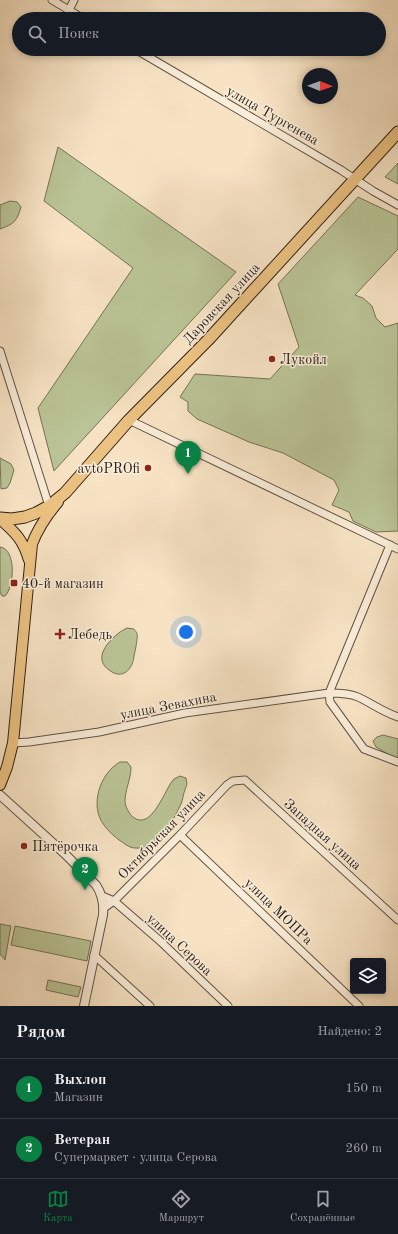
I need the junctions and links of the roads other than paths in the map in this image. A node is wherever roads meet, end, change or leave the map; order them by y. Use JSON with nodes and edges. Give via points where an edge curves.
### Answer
{"nodes":[{"id":1,"x":52,"y":0,"type":"edge"},
{"id":2,"x":74,"y":0,"type":"edge"},
{"id":3,"x":69,"y":10,"type":"junction"},
{"id":4,"x":72,"y":12,"type":"edge"},
{"id":5,"x":147,"y":56,"type":"edge"},
{"id":6,"x":398,"y":132,"type":"edge"},
{"id":7,"x":355,"y":178,"type":"junction"},
{"id":8,"x":398,"y":205,"type":"edge"},
{"id":9,"x":0,"y":351,"type":"edge"},
{"id":10,"x":129,"y":420,"type":"junction"},
{"id":11,"x":64,"y":493,"type":"junction"},
{"id":12,"x":49,"y":506,"type":"junction"},
{"id":13,"x":0,"y":519,"type":"edge"},
{"id":14,"x":390,"y":545,"type":"junction"},
{"id":15,"x":398,"y":549,"type":"edge"},
{"id":16,"x":30,"y":564,"type":"junction"},
{"id":17,"x":329,"y":693,"type":"junction"},
{"id":18,"x":398,"y":717,"type":"edge"},
{"id":19,"x":13,"y":743,"type":"junction"},
{"id":20,"x":398,"y":762,"type":"edge"},
{"id":21,"x":0,"y":785,"type":"edge"},
{"id":22,"x":227,"y":785,"type":"joint"},
{"id":23,"x":0,"y":795,"type":"edge"},
{"id":24,"x":180,"y":835,"type":"junction"},
{"id":25,"x":102,"y":896,"type":"junction"},
{"id":26,"x":114,"y":901,"type":"junction"},
{"id":27,"x":104,"y":908,"type":"junction"},
{"id":28,"x":398,"y":920,"type":"edge"},
{"id":29,"x":94,"y":955,"type":"junction"},
{"id":30,"x":84,"y":1006,"type":"edge"},
{"id":31,"x":150,"y":1006,"type":"edge"},
{"id":32,"x":228,"y":1006,"type":"edge"},
{"id":33,"x":359,"y":1006,"type":"edge"}],
"edges":[{"from":1,"to":3,"type":"street"},
{"from":2,"to":3,"type":"street"},
{"from":3,"to":4,"type":"street"},
{"from":5,"to":7,"type":"street","name":"улица Тургенева"},
{"from":6,"to":7,"type":"highway","name":"Даровская улица"},
{"from":7,"to":8,"type":"street","name":"улица Тургенева"},
{"from":7,"to":10,"type":"highway","name":"Даровская улица","via":[[208,340]]},
{"from":9,"to":12,"type":"street"},
{"from":10,"to":11,"type":"highway","name":"Даровская улица"},
{"from":10,"to":14,"type":"street"},
{"from":11,"to":12,"type":"highway","name":"Даровская улица"},
{"from":11,"to":16,"type":"main road","name":"Даровская улица","via":[[44,518],[37,532],[32,544]]},
{"from":12,"to":13,"type":"highway","name":"Даровская улица","via":[[25,517]]},
{"from":13,"to":16,"type":"main road","via":[[18,536],[25,547]]},
{"from":14,"to":15,"type":"street"},
{"from":14,"to":17,"type":"street"},
{"from":16,"to":19,"type":"main road","name":"Даровская улица"},
{"from":17,"to":18,"type":"street","name":"улица Зевахина","via":[[356,696]]},
{"from":17,"to":19,"type":"street","name":"улица Зевахина","via":[[185,713],[99,732]]},
{"from":17,"to":20,"type":"street","via":[[330,702],[364,749]]},
{"from":19,"to":21,"type":"main road","name":"Даровская улица"},
{"from":22,"to":24,"type":"street","name":"Октябрьская улица"},
{"from":22,"to":28,"type":"street","name":"Западная улица","via":[[233,781],[244,780]]},
{"from":23,"to":25,"type":"street","via":[[65,854],[96,885]]},
{"from":24,"to":26,"type":"street","name":"Октябрьская улица"},
{"from":24,"to":33,"type":"street","name":"улица МОПРа"},
{"from":25,"to":26,"type":"street","name":"улица Серова"},
{"from":25,"to":27,"type":"street"},
{"from":26,"to":27,"type":"street","name":"Октябрьская улица"},
{"from":26,"to":32,"type":"street","name":"улица Серова"},
{"from":27,"to":29,"type":"street"},
{"from":29,"to":30,"type":"street"},
{"from":29,"to":31,"type":"street"}]}
